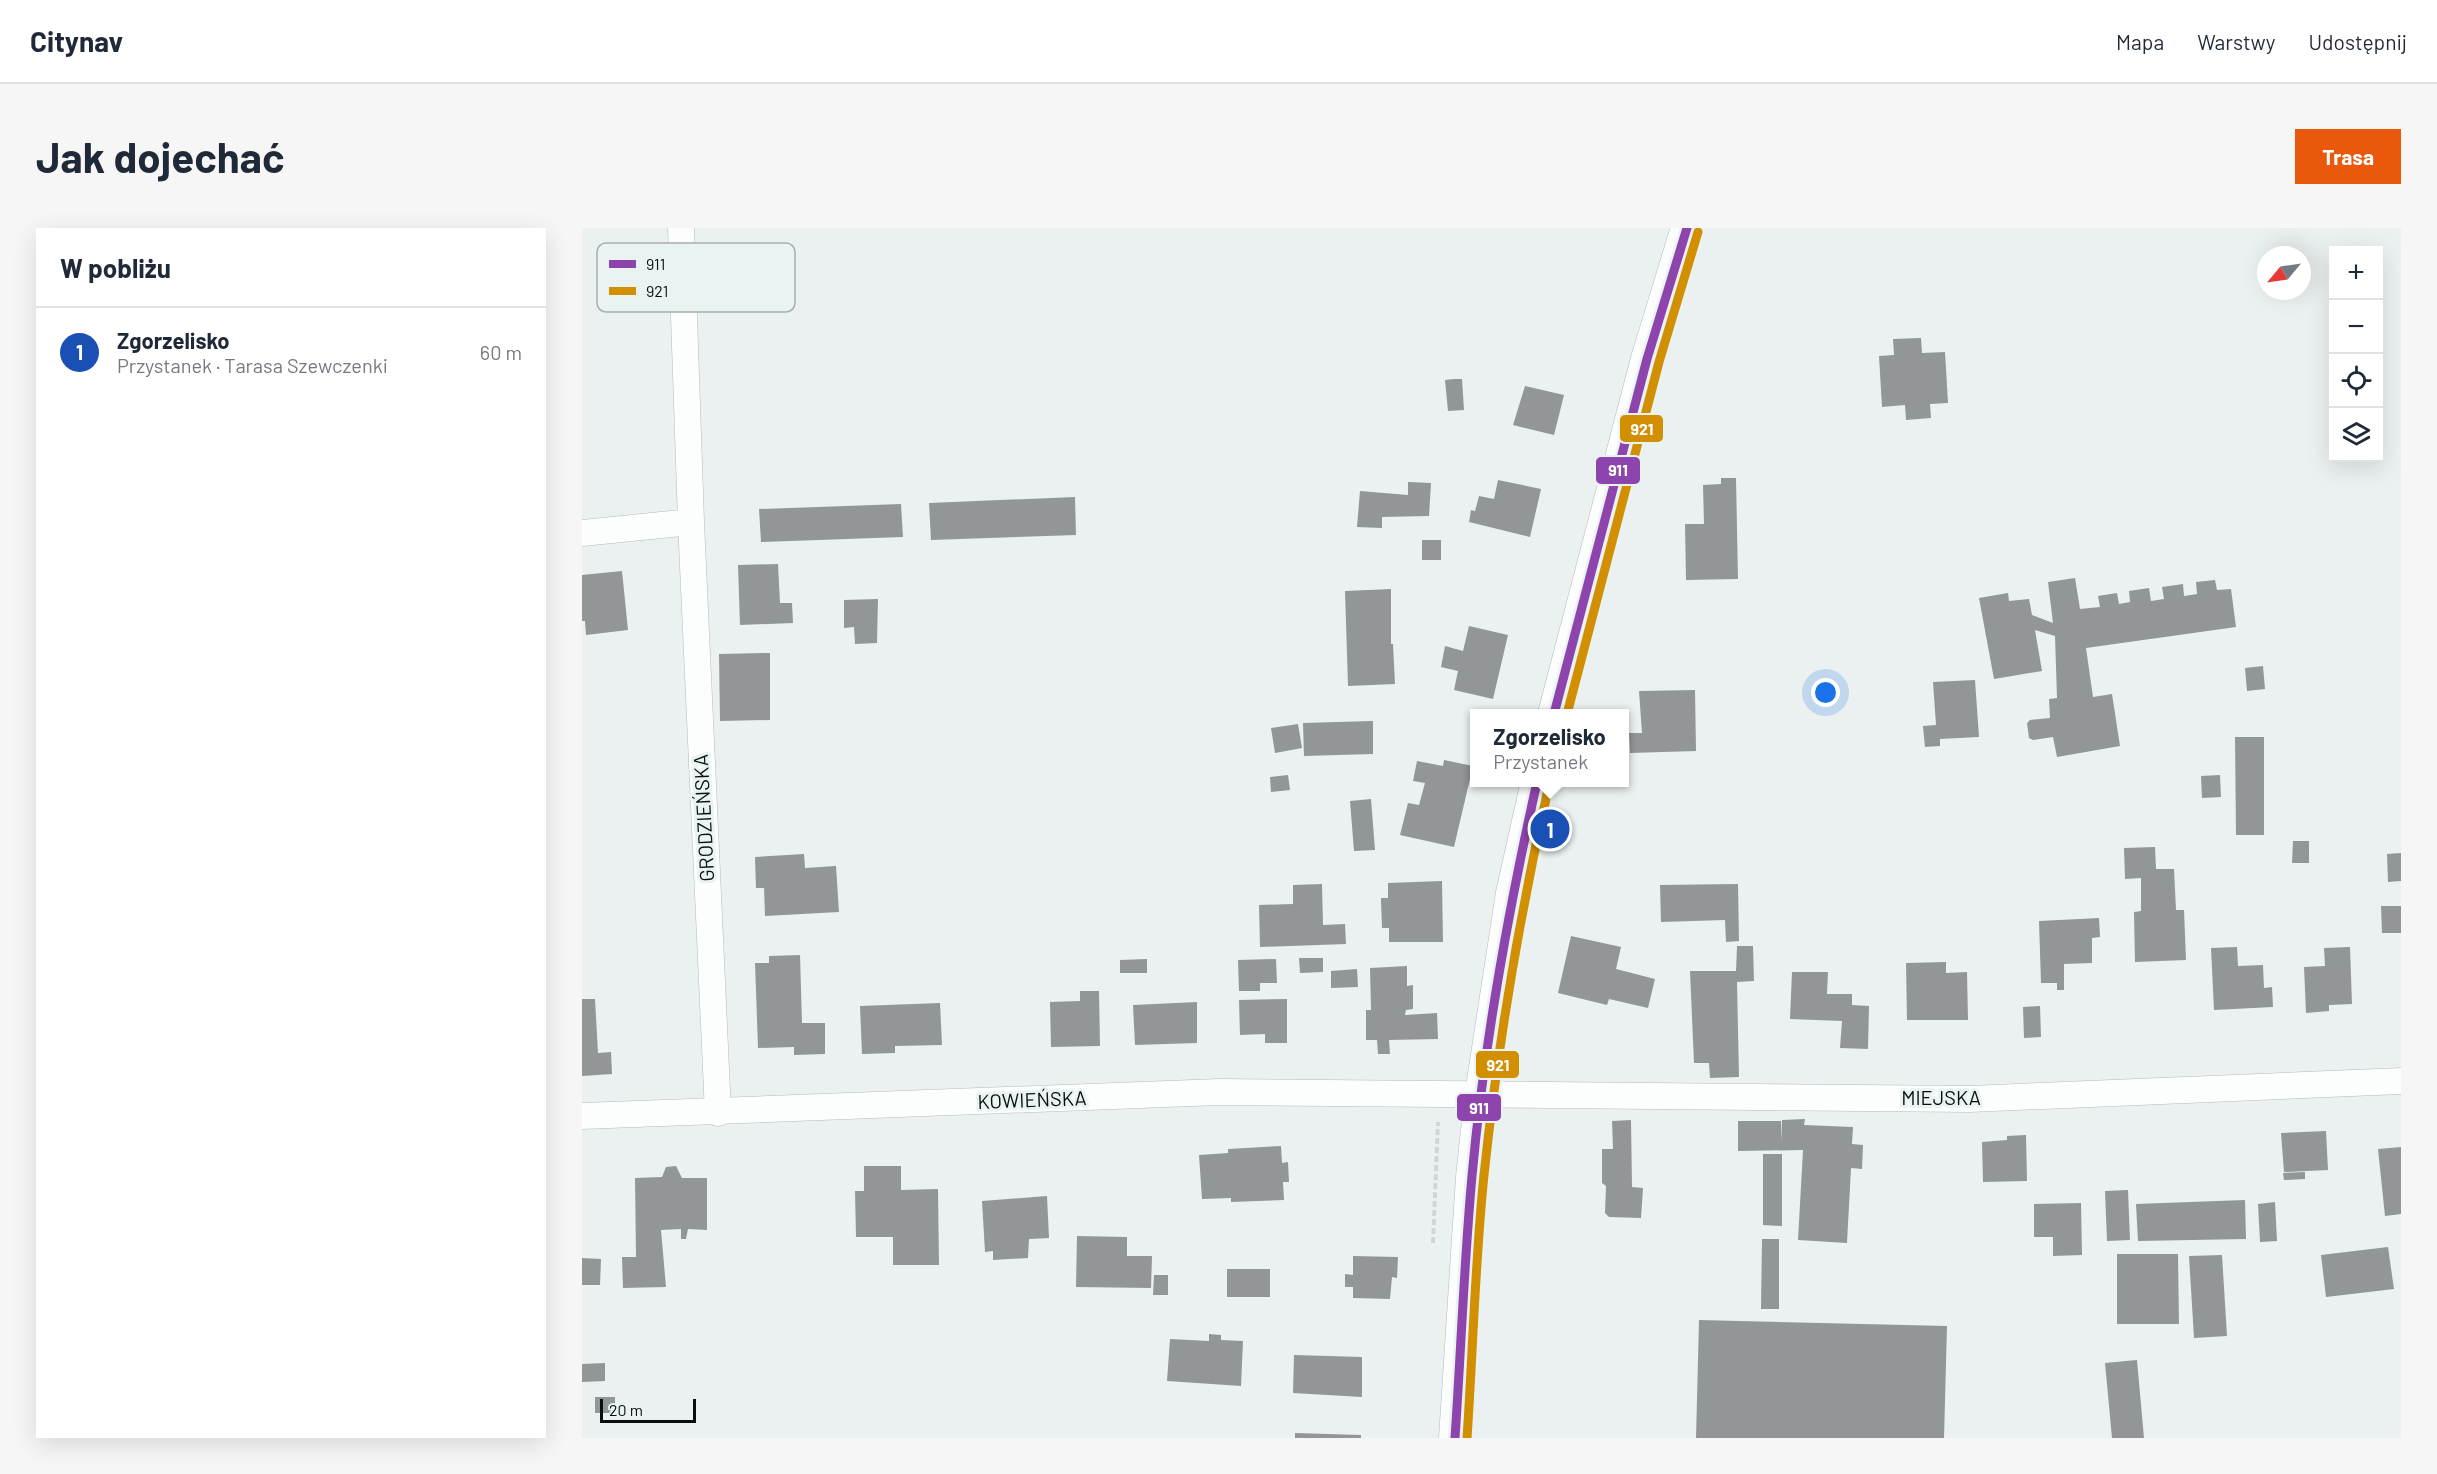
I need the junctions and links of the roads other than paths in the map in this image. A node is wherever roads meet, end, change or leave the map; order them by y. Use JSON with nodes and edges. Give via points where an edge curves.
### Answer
{"nodes":[{"id":1,"x":681,"y":228,"type":"edge"},
{"id":2,"x":1687,"y":228,"type":"edge"},
{"id":3,"x":682,"y":243,"type":"edge"},
{"id":4,"x":684,"y":312,"type":"edge"},
{"id":5,"x":691,"y":522,"type":"junction"},
{"id":6,"x":582,"y":533,"type":"edge"},
{"id":7,"x":1555,"y":709,"type":"edge"},
{"id":8,"x":1536,"y":787,"type":"edge"},
{"id":9,"x":2401,"y":1081,"type":"edge"},
{"id":10,"x":1481,"y":1094,"type":"junction"},
{"id":11,"x":718,"y":1113,"type":"junction"},
{"id":12,"x":582,"y":1116,"type":"edge"},
{"id":13,"x":1455,"y":1438,"type":"edge"}],
"edges":[{"from":1,"to":3,"type":"street","name":"GRODZIEŃSKA"},
{"from":2,"to":7,"type":"street","via":[[1650,348]]},
{"from":4,"to":5,"type":"street","name":"GRODZIEŃSKA"},
{"from":5,"to":6,"type":"street"},
{"from":5,"to":11,"type":"street","name":"GRODZIEŃSKA"},
{"from":8,"to":10,"type":"street","via":[[1512,893]]},
{"from":9,"to":10,"type":"street","name":"MIEJSKA","via":[[1969,1099]]},
{"from":10,"to":11,"type":"street","name":"KOWIEŃSKA","via":[[1219,1092]]},
{"from":10,"to":13,"type":"street"},
{"from":11,"to":12,"type":"street","name":"KOWIEŃSKA"}]}
